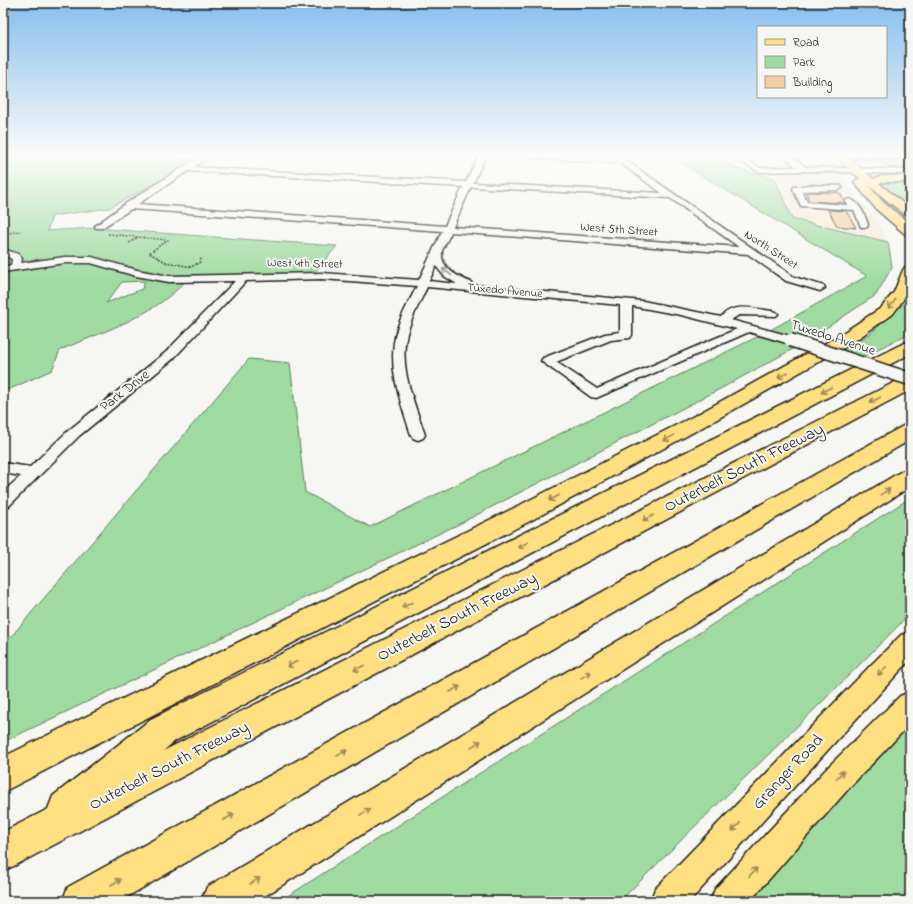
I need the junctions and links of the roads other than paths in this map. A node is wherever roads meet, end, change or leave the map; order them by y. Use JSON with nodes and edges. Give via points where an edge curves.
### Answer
{"nodes":[{"id":1,"x":142,"y":197,"type":"edge"},
{"id":2,"x":463,"y":197,"type":"edge"},
{"id":3,"x":672,"y":197,"type":"edge"},
{"id":4,"x":801,"y":197,"type":"edge"},
{"id":5,"x":846,"y":197,"type":"edge"},
{"id":6,"x":875,"y":197,"type":"edge"},
{"id":7,"x":882,"y":197,"type":"edge"},
{"id":8,"x":887,"y":197,"type":"edge"},
{"id":9,"x":128,"y":206,"type":"junction"},
{"id":10,"x":856,"y":208,"type":"junction"},
{"id":11,"x":910,"y":214,"type":"edge"},
{"id":12,"x":864,"y":225,"type":"dead end"},
{"id":13,"x":910,"y":225,"type":"edge"},
{"id":14,"x":99,"y":226,"type":"dead end"},
{"id":15,"x":449,"y":229,"type":"junction"},
{"id":16,"x":910,"y":231,"type":"edge"},
{"id":17,"x":750,"y":251,"type":"junction"},
{"id":18,"x":3,"y":252,"type":"edge"},
{"id":19,"x":438,"y":255,"type":"junction"},
{"id":20,"x":16,"y":267,"type":"junction"},
{"id":21,"x":3,"y":269,"type":"edge"},
{"id":22,"x":910,"y":270,"type":"edge"},
{"id":23,"x":244,"y":277,"type":"junction"},
{"id":24,"x":425,"y":284,"type":"junction"},
{"id":25,"x":820,"y":288,"type":"dead end"},
{"id":26,"x":492,"y":290,"type":"junction"},
{"id":27,"x":626,"y":302,"type":"junction"},
{"id":28,"x":772,"y":314,"type":"dead end"},
{"id":29,"x":724,"y":321,"type":"junction"},
{"id":30,"x":748,"y":328,"type":"junction"},
{"id":31,"x":910,"y":347,"type":"edge"},
{"id":32,"x":910,"y":379,"type":"edge"},
{"id":33,"x":910,"y":382,"type":"edge"},
{"id":34,"x":910,"y":431,"type":"edge"},
{"id":35,"x":418,"y":435,"type":"dead end"},
{"id":36,"x":3,"y":468,"type":"edge"},
{"id":37,"x":32,"y":472,"type":"junction"},
{"id":38,"x":910,"y":476,"type":"edge"},
{"id":39,"x":3,"y":502,"type":"edge"},
{"id":40,"x":910,"y":644,"type":"edge"},
{"id":41,"x":910,"y":705,"type":"edge"},
{"id":42,"x":3,"y":775,"type":"edge"},
{"id":43,"x":29,"y":839,"type":"junction"},
{"id":44,"x":3,"y":852,"type":"edge"},
{"id":45,"x":82,"y":901,"type":"edge"},
{"id":46,"x":222,"y":901,"type":"edge"},
{"id":47,"x":667,"y":901,"type":"edge"},
{"id":48,"x":727,"y":901,"type":"edge"}],
"edges":[{"from":1,"to":9,"type":"street"},
{"from":2,"to":15,"type":"street"},
{"from":3,"to":17,"type":"street","name":"North Street"},
{"from":4,"to":10,"type":"street","via":[[804,204]]},
{"from":5,"to":10,"type":"street"},
{"from":6,"to":16,"type":"highway","via":[[880,206]]},
{"from":7,"to":13,"type":"main road"},
{"from":8,"to":11,"type":"main road"},
{"from":9,"to":14,"type":"street"},
{"from":9,"to":15,"type":"street","name":"West 5th Street"},
{"from":10,"to":12,"type":"street"},
{"from":15,"to":17,"type":"street","name":"West 5th Street"},
{"from":15,"to":19,"type":"street"},
{"from":17,"to":25,"type":"street","name":"North Street","via":[[790,278]]},
{"from":18,"to":20,"type":"street","via":[[16,256]]},
{"from":19,"to":24,"type":"street"},
{"from":26,"to":19,"type":"street","one_way":true,"via":[[474,286],[449,275],[441,268]]},
{"from":20,"to":21,"type":"street","name":"West 4th Street"},
{"from":20,"to":23,"type":"street","name":"West 4th Street","via":[[65,260],[92,260],[157,278]]},
{"from":22,"to":42,"type":"highway","one_way":true,"via":[[901,293],[878,318],[844,340],[705,418],[523,514]]},
{"from":23,"to":24,"type":"street","name":"West 4th Street","via":[[322,276]]},
{"from":23,"to":37,"type":"street","name":"Park Drive","via":[[170,356],[93,416]]},
{"from":24,"to":26,"type":"street","name":"Tuxedo Avenue"},
{"from":24,"to":35,"type":"street","via":[[403,328],[398,358],[399,376]]},
{"from":26,"to":27,"type":"street","name":"Tuxedo Avenue"},
{"from":27,"to":29,"type":"street","name":"Tuxedo Avenue","via":[[673,309]]},
{"from":27,"to":30,"type":"street","via":[[626,335],[609,337],[547,361],[596,394]]},
{"from":28,"to":29,"type":"street","via":[[738,312],[730,314]]},
{"from":29,"to":30,"type":"street","name":"Tuxedo Avenue"},
{"from":30,"to":32,"type":"street","name":"Tuxedo Avenue","bridge":true},
{"from":31,"to":43,"type":"highway","one_way":true,"via":[[163,730]]},
{"from":33,"to":43,"type":"highway","name":"Outerbelt South Freeway","one_way":true},
{"from":45,"to":34,"type":"highway","one_way":true},
{"from":36,"to":37,"type":"street"},
{"from":37,"to":39,"type":"street","name":"Park Drive"},
{"from":46,"to":38,"type":"highway","one_way":true},
{"from":40,"to":47,"type":"main road","name":"Granger Road","one_way":true,"via":[[872,681]]},
{"from":48,"to":41,"type":"main road","one_way":true,"via":[[818,799]]},
{"from":43,"to":44,"type":"highway","name":"Outerbelt South Freeway"}]}
